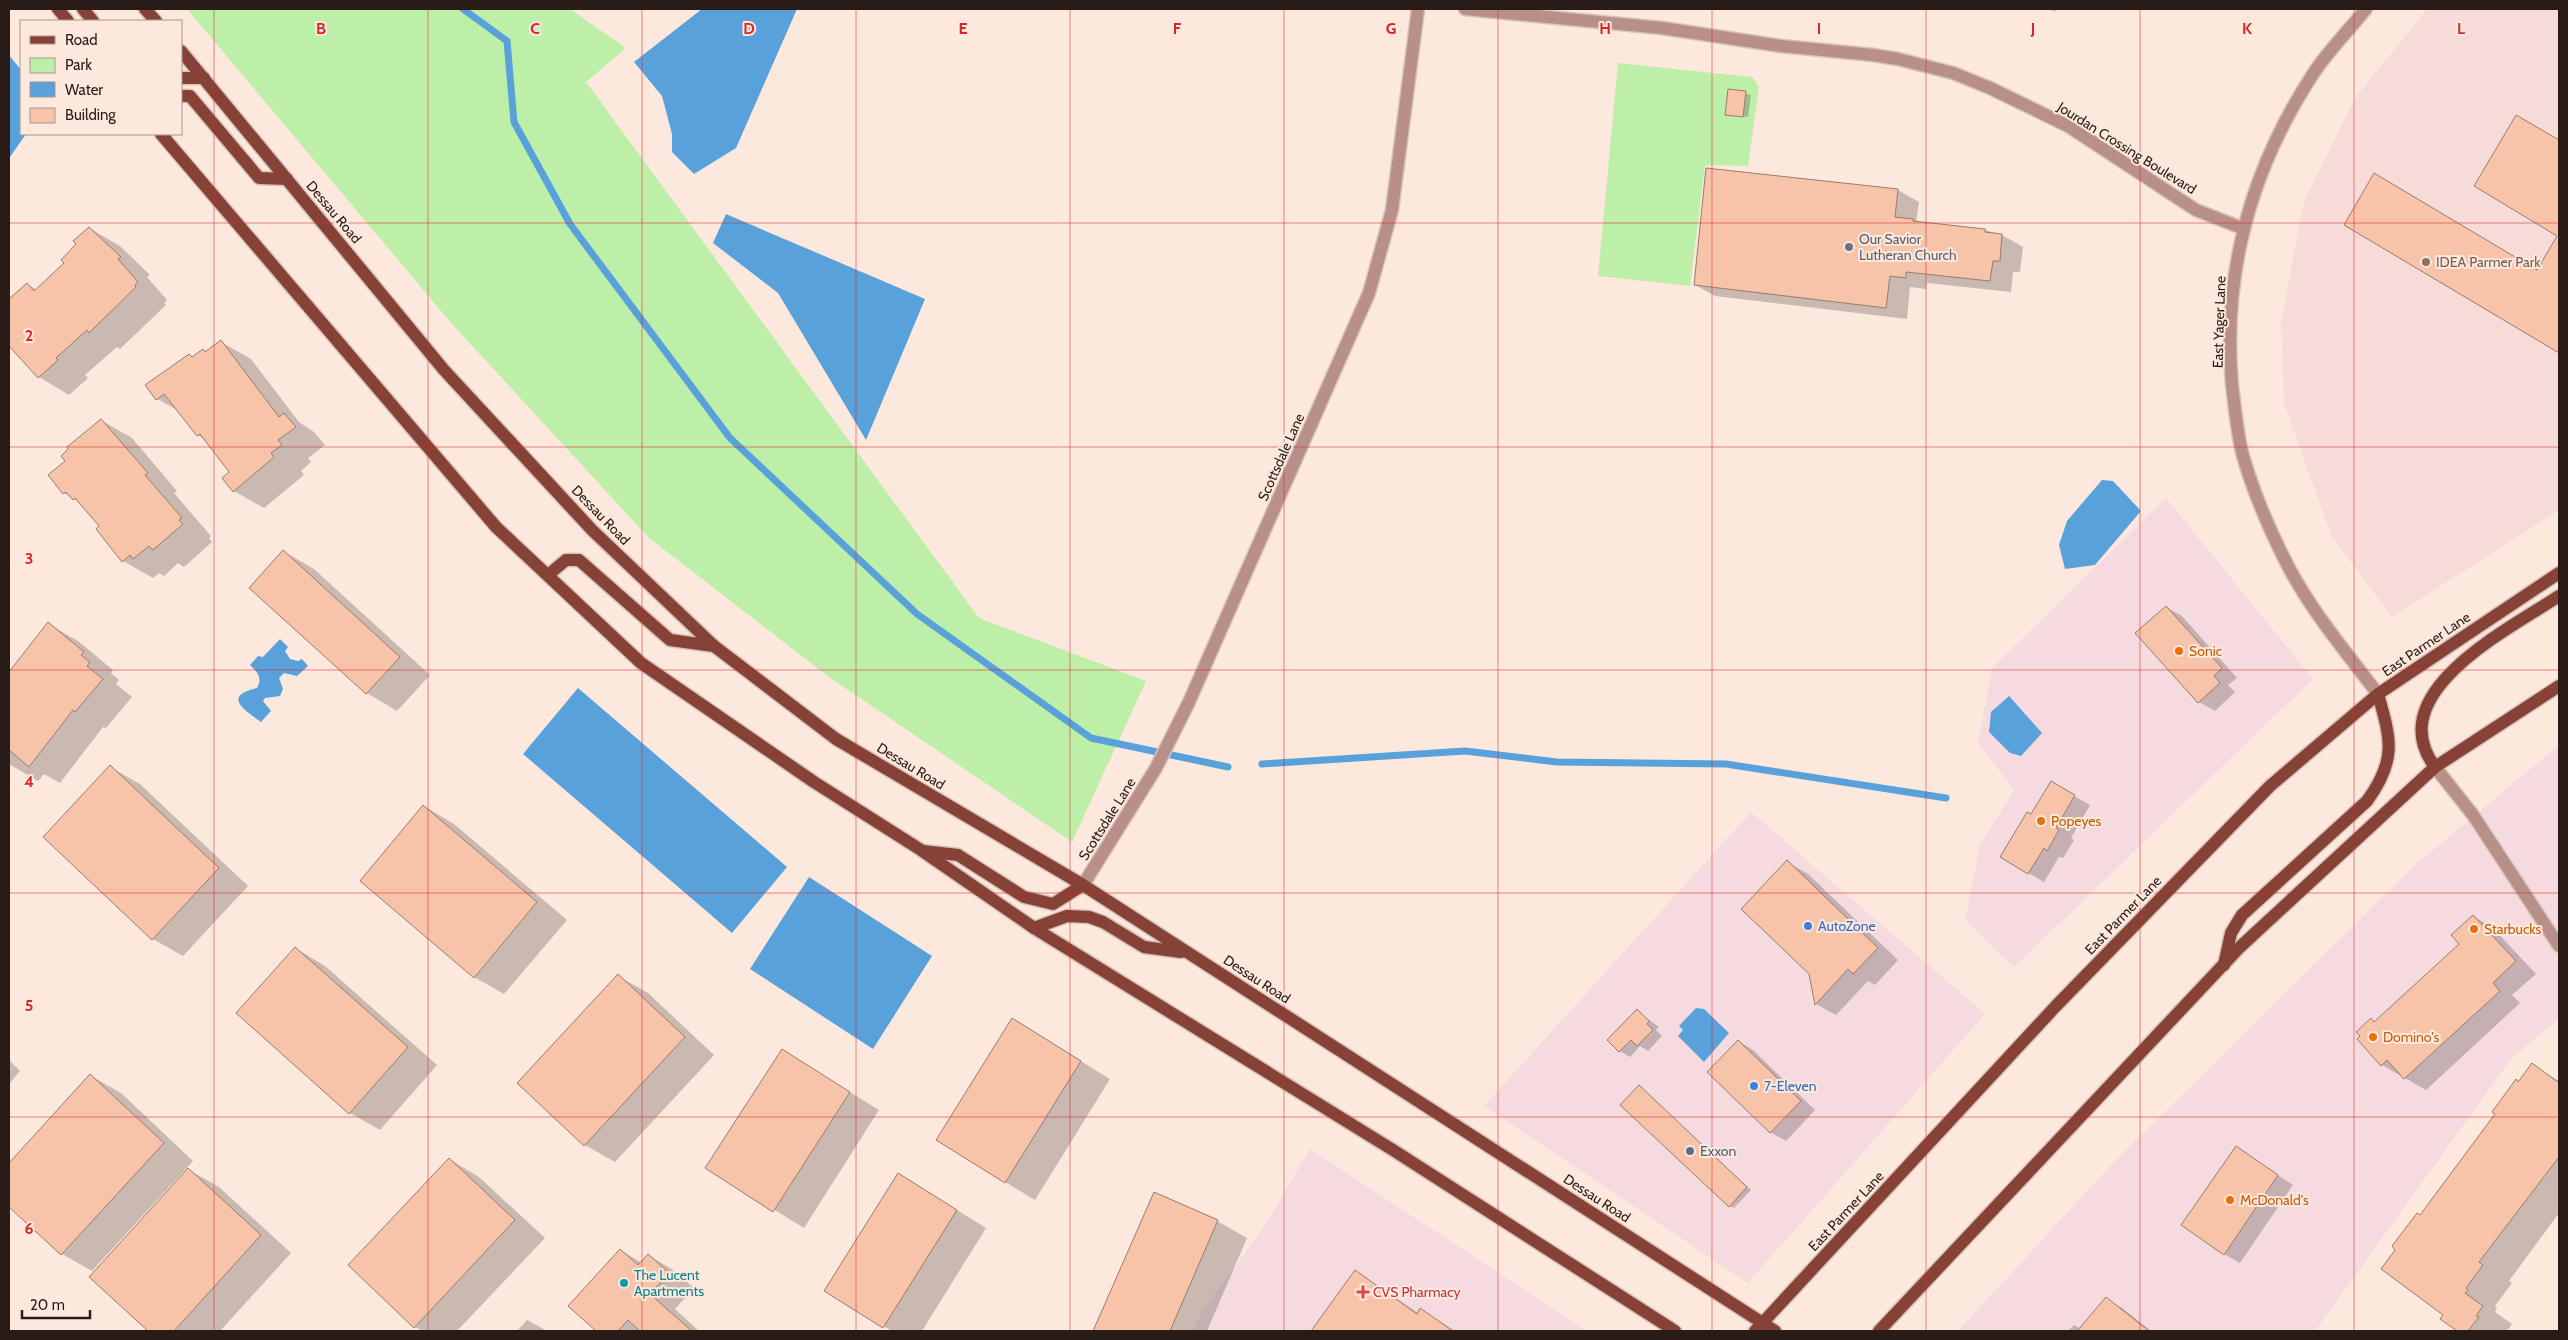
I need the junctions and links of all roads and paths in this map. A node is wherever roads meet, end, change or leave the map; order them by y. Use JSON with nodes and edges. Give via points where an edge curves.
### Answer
{"nodes":[{"id":1,"x":58,"y":9,"type":"edge"},
{"id":2,"x":83,"y":9,"type":"edge"},
{"id":3,"x":145,"y":9,"type":"edge"},
{"id":4,"x":1418,"y":9,"type":"edge"},
{"id":5,"x":1465,"y":9,"type":"edge"},
{"id":6,"x":2366,"y":9,"type":"edge"},
{"id":7,"x":67,"y":20,"type":"edge"},
{"id":8,"x":92,"y":20,"type":"edge"},
{"id":9,"x":155,"y":20,"type":"edge"},
{"id":10,"x":182,"y":52,"type":"edge"},
{"id":11,"x":182,"y":78,"type":"edge"},
{"id":12,"x":204,"y":78,"type":"junction"},
{"id":13,"x":182,"y":96,"type":"edge"},
{"id":14,"x":163,"y":135,"type":"edge"},
{"id":15,"x":287,"y":179,"type":"junction"},
{"id":16,"x":2242,"y":228,"type":"junction"},
{"id":17,"x":2559,"y":573,"type":"edge"},
{"id":18,"x":548,"y":575,"type":"junction"},
{"id":19,"x":2559,"y":596,"type":"edge"},
{"id":20,"x":714,"y":646,"type":"junction"},
{"id":21,"x":2559,"y":686,"type":"edge"},
{"id":22,"x":2378,"y":694,"type":"junction"},
{"id":23,"x":2435,"y":767,"type":"junction"},
{"id":24,"x":921,"y":850,"type":"junction"},
{"id":25,"x":1083,"y":885,"type":"junction"},
{"id":26,"x":1034,"y":928,"type":"junction"},
{"id":27,"x":2559,"y":946,"type":"edge"},
{"id":28,"x":1190,"y":954,"type":"junction"},
{"id":29,"x":2224,"y":965,"type":"junction"},
{"id":30,"x":1759,"y":1327,"type":"edge"},
{"id":31,"x":1675,"y":1331,"type":"edge"},
{"id":32,"x":1775,"y":1331,"type":"edge"},
{"id":33,"x":1879,"y":1331,"type":"edge"}],
"edges":[{"from":1,"to":7,"type":"main road"},
{"from":2,"to":8,"type":"main road"},
{"from":3,"to":9,"type":"main road"},
{"from":4,"to":25,"type":"street","name":"Scottsdale Lane","via":[[1392,210],[1369,293],[1189,702],[1156,768]]},
{"from":5,"to":16,"type":"street","name":"Jourdan Crossing Boulevard","via":[[1662,28],[1782,46],[1881,56],[1953,73],[2068,126],[2196,210]]},
{"from":6,"to":16,"type":"street","name":"East Yager Lane","via":[[2314,72],[2292,108],[2271,147]]},
{"from":10,"to":12,"type":"main road","name":"Dessau Road"},
{"from":11,"to":12,"type":"main road"},
{"from":12,"to":15,"type":"main road","name":"Dessau Road"},
{"from":13,"to":15,"type":"main road","via":[[190,96],[259,178]]},
{"from":14,"to":18,"type":"main road","via":[[496,527]]},
{"from":15,"to":20,"type":"main road","name":"Dessau Road","via":[[444,370],[592,530]]},
{"from":16,"to":22,"type":"street","name":"East Yager Lane","via":[[2233,288],[2230,352],[2243,456],[2268,527],[2289,568],[2314,608]]},
{"from":17,"to":22,"type":"main road","name":"East Parmer Lane"},
{"from":18,"to":20,"type":"main road","via":[[566,560],[579,560],[670,640]]},
{"from":18,"to":24,"type":"main road","via":[[641,663],[814,782]]},
{"from":19,"to":23,"type":"main road","via":[[2461,662],[2430,697],[2421,738],[2425,754]]},
{"from":20,"to":25,"type":"main road","name":"Dessau Road","via":[[836,739]]},
{"from":21,"to":23,"type":"main road"},
{"from":22,"to":29,"type":"main road","via":[[2390,741],[2381,782],[2367,801],[2242,915],[2231,933]]},
{"from":22,"to":30,"type":"main road","name":"East Parmer Lane","via":[[2263,793],[2055,1007]]},
{"from":23,"to":27,"type":"street","via":[[2473,815]]},
{"from":23,"to":29,"type":"main road"},
{"from":24,"to":25,"type":"main road","via":[[958,855],[1024,897],[1052,904]]},
{"from":24,"to":26,"type":"main road"},
{"from":25,"to":28,"type":"main road","name":"Dessau Road"},
{"from":26,"to":28,"type":"main road","via":[[1067,916],[1089,917],[1144,947]]},
{"from":26,"to":31,"type":"main road","via":[[1393,1150]]},
{"from":28,"to":30,"type":"main road","name":"Dessau Road"},
{"from":29,"to":33,"type":"main road"},
{"from":30,"to":32,"type":"main road","name":"Dessau Road"}]}
